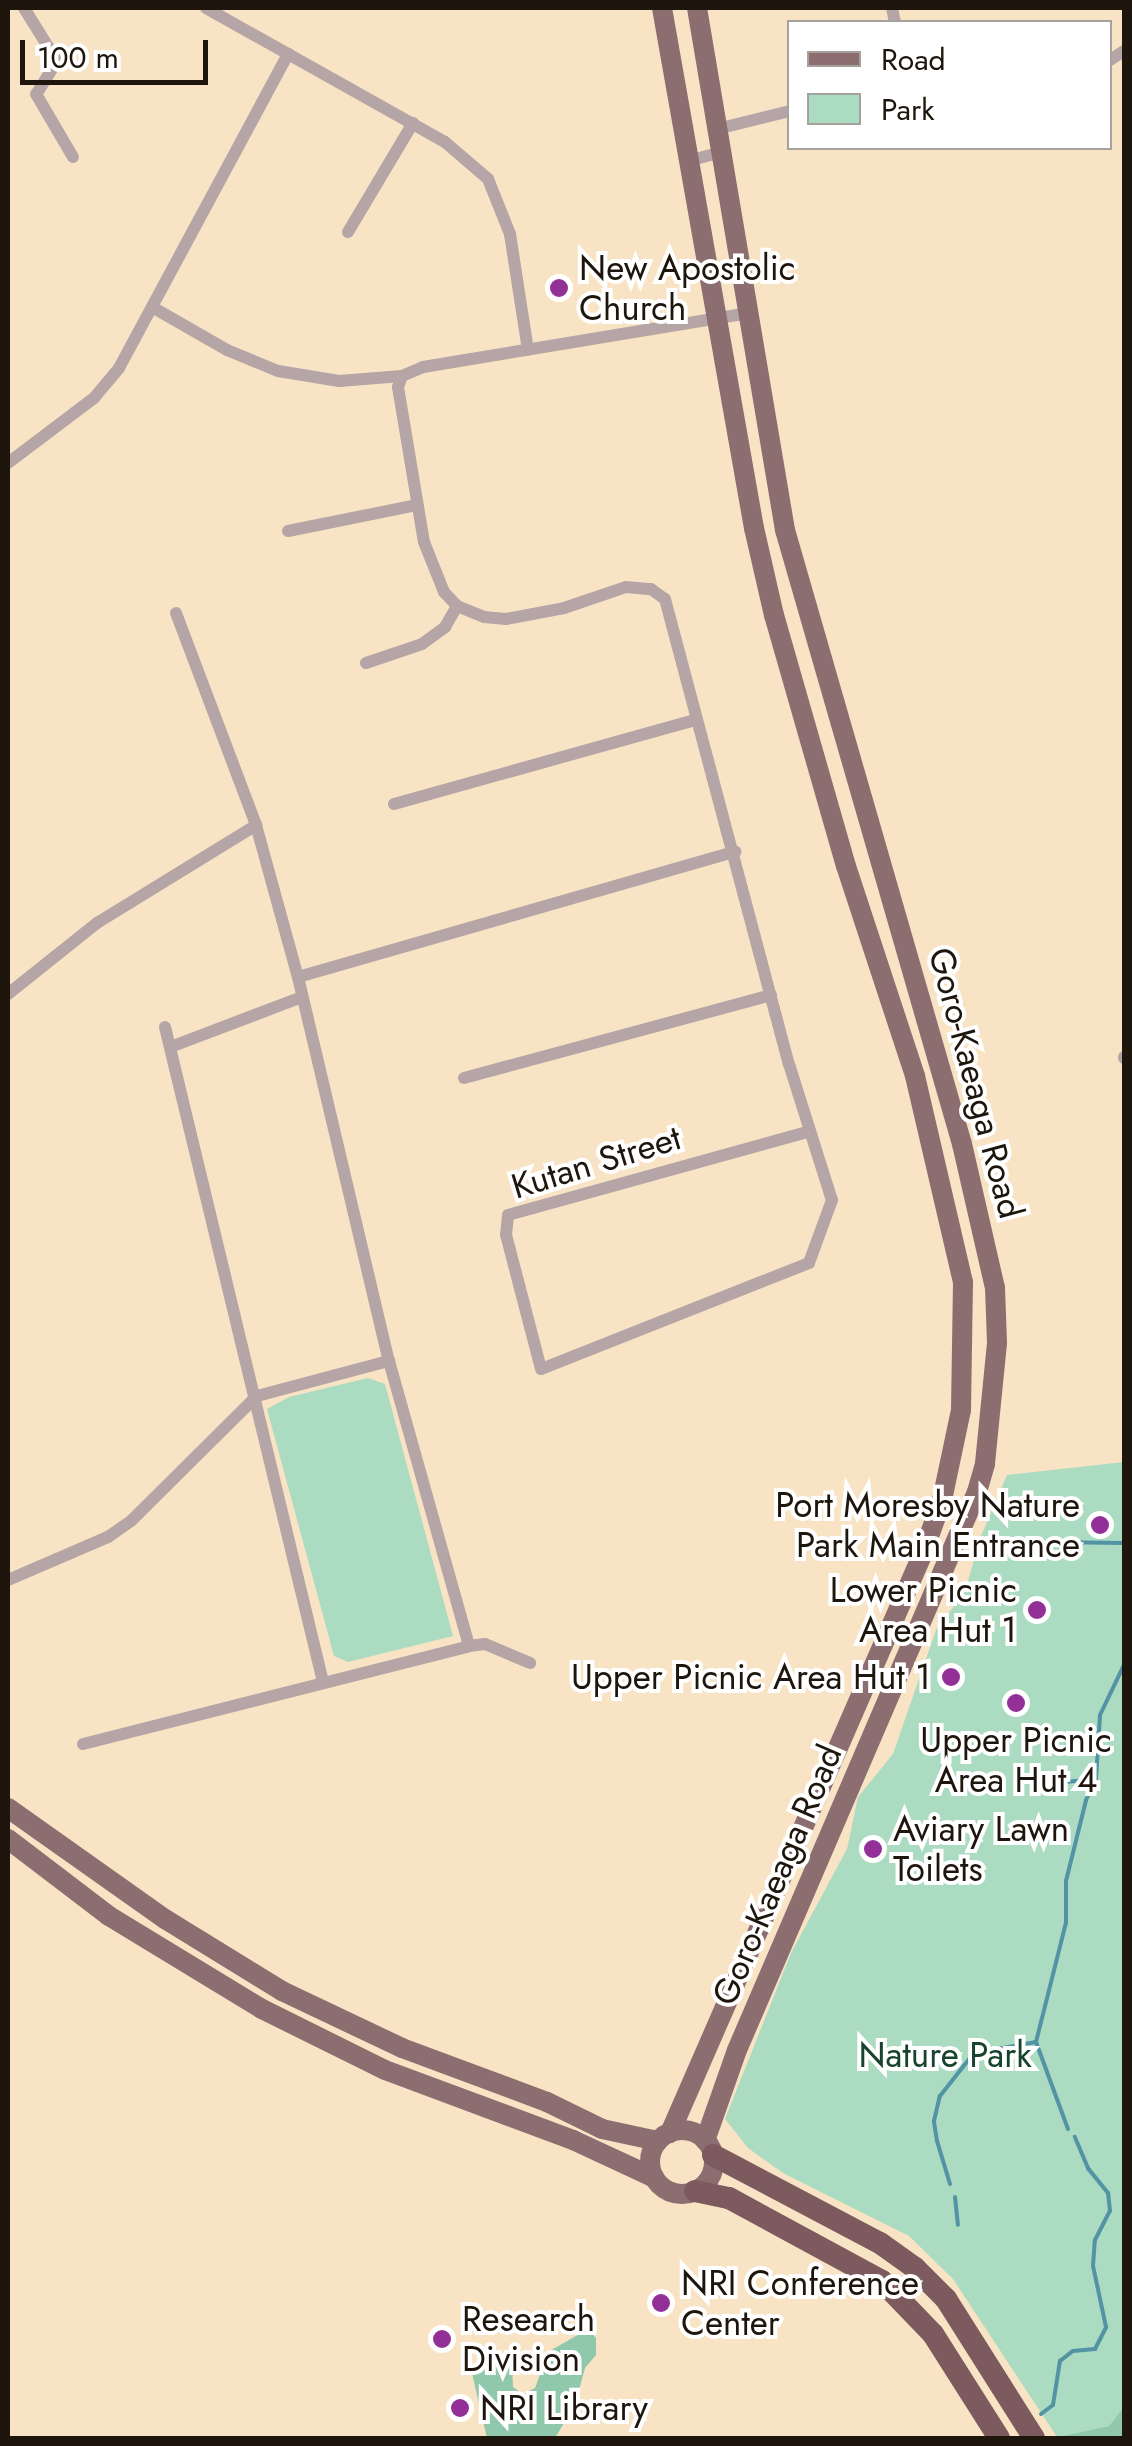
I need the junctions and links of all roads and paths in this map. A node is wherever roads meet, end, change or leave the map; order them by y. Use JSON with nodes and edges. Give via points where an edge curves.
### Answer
{"nodes":[{"id":1,"x":24,"y":8,"type":"edge"},
{"id":2,"x":206,"y":8,"type":"edge"},
{"id":3,"x":662,"y":8,"type":"edge"},
{"id":4,"x":697,"y":8,"type":"edge"},
{"id":5,"x":288,"y":54,"type":"junction"},
{"id":6,"x":787,"y":113,"type":"edge"},
{"id":7,"x":413,"y":123,"type":"junction"},
{"id":8,"x":717,"y":129,"type":"junction"},
{"id":9,"x":720,"y":152,"type":"junction"},
{"id":10,"x":73,"y":157,"type":"dead end"},
{"id":11,"x":688,"y":161,"type":"junction"},
{"id":12,"x":348,"y":232,"type":"dead end"},
{"id":13,"x":152,"y":308,"type":"junction"},
{"id":14,"x":748,"y":314,"type":"junction"},
{"id":15,"x":716,"y":320,"type":"junction"},
{"id":16,"x":528,"y":350,"type":"junction"},
{"id":17,"x":402,"y":376,"type":"junction"},
{"id":18,"x":8,"y":463,"type":"edge"},
{"id":19,"x":418,"y":505,"type":"junction"},
{"id":20,"x":288,"y":530,"type":"dead end"},
{"id":21,"x":457,"y":606,"type":"junction"},
{"id":22,"x":176,"y":613,"type":"dead end"},
{"id":23,"x":366,"y":663,"type":"dead end"},
{"id":24,"x":694,"y":720,"type":"junction"},
{"id":25,"x":394,"y":804,"type":"dead end"},
{"id":26,"x":256,"y":825,"type":"junction"},
{"id":27,"x":735,"y":852,"type":"junction"},
{"id":28,"x":298,"y":977,"type":"junction"},
{"id":29,"x":8,"y":994,"type":"edge"},
{"id":30,"x":771,"y":995,"type":"junction"},
{"id":31,"x":302,"y":998,"type":"junction"},
{"id":32,"x":165,"y":1027,"type":"dead end"},
{"id":33,"x":172,"y":1046,"type":"junction"},
{"id":34,"x":464,"y":1078,"type":"dead end"},
{"id":35,"x":808,"y":1132,"type":"junction"},
{"id":36,"x":390,"y":1361,"type":"junction"},
{"id":37,"x":257,"y":1396,"type":"junction"},
{"id":38,"x":8,"y":1580,"type":"edge"},
{"id":39,"x":469,"y":1646,"type":"junction"},
{"id":40,"x":530,"y":1663,"type":"dead end"},
{"id":41,"x":323,"y":1682,"type":"junction"},
{"id":42,"x":83,"y":1744,"type":"dead end"},
{"id":43,"x":8,"y":1808,"type":"edge"},
{"id":44,"x":8,"y":1839,"type":"edge"},
{"id":45,"x":664,"y":2137,"type":"junction"},
{"id":46,"x":709,"y":2148,"type":"junction"},
{"id":47,"x":654,"y":2178,"type":"junction"},
{"id":48,"x":694,"y":2191,"type":"junction"},
{"id":49,"x":999,"y":2438,"type":"edge"},
{"id":50,"x":1034,"y":2438,"type":"edge"}],
"edges":[{"from":1,"to":10,"type":"street","via":[[57,61],[36,94]]},
{"from":2,"to":5,"type":"street"},
{"from":3,"to":11,"type":"main road","name":"Goro-Kaeaga Road"},
{"from":4,"to":8,"type":"main road","name":"Goro-Kaeaga Road"},
{"from":5,"to":7,"type":"street"},
{"from":5,"to":13,"type":"street"},
{"from":6,"to":8,"type":"street"},
{"from":7,"to":12,"type":"street"},
{"from":7,"to":16,"type":"street","via":[[488,179],[510,234]]},
{"from":8,"to":9,"type":"main road","name":"Goro-Kaeaga Road"},
{"from":9,"to":11,"type":"street"},
{"from":9,"to":14,"type":"main road","name":"Goro-Kaeaga Road"},
{"from":11,"to":15,"type":"main road","name":"Goro-Kaeaga Road"},
{"from":13,"to":17,"type":"street","via":[[278,372],[339,381]]},
{"from":13,"to":18,"type":"street","via":[[120,368],[94,398]]},
{"from":14,"to":15,"type":"street"},
{"from":14,"to":46,"type":"main road","name":"Goro-Kaeaga Road","via":[[785,530],[966,1162],[995,1288],[997,1343],[977,1492],[737,2050]]},
{"from":15,"to":16,"type":"street"},
{"from":15,"to":45,"type":"main road","name":"Goro-Kaeaga Road","via":[[774,615],[914,1076],[964,1282],[962,1382],[956,1442],[924,1552]]},
{"from":16,"to":17,"type":"street"},
{"from":17,"to":19,"type":"street","via":[[398,387]]},
{"from":19,"to":20,"type":"street"},
{"from":19,"to":21,"type":"street","via":[[429,559]]},
{"from":21,"to":23,"type":"street","via":[[445,628],[422,644]]},
{"from":21,"to":24,"type":"street","via":[[506,620],[626,587],[655,591],[670,610]]},
{"from":22,"to":26,"type":"street"},
{"from":24,"to":25,"type":"street"},
{"from":24,"to":27,"type":"street"},
{"from":26,"to":28,"type":"street"},
{"from":26,"to":29,"type":"street","via":[[97,923]]},
{"from":27,"to":28,"type":"street"},
{"from":27,"to":30,"type":"street"},
{"from":28,"to":31,"type":"street"},
{"from":30,"to":34,"type":"street"},
{"from":30,"to":35,"type":"street"},
{"from":31,"to":33,"type":"street"},
{"from":31,"to":36,"type":"street"},
{"from":32,"to":33,"type":"street"},
{"from":33,"to":37,"type":"street"},
{"from":35,"to":35,"type":"street","name":"Kutan Street","via":[[832,1200],[808,1263],[541,1369],[506,1236],[508,1215]]},
{"from":36,"to":37,"type":"street"},
{"from":36,"to":39,"type":"street"},
{"from":37,"to":38,"type":"street","via":[[132,1520]]},
{"from":37,"to":41,"type":"street"},
{"from":39,"to":40,"type":"street","via":[[485,1644]]},
{"from":39,"to":41,"type":"street"},
{"from":41,"to":42,"type":"street"},
{"from":43,"to":45,"type":"main road","via":[[153,1912],[282,1991],[402,2048],[602,2128]]},
{"from":44,"to":47,"type":"main road","via":[[110,1916],[262,2009],[384,2070],[574,2140]]},
{"from":45,"to":46,"type":"main road","via":[[689,2131]]},
{"from":45,"to":47,"type":"main road","via":[[650,2159]]},
{"from":46,"to":48,"type":"main road","via":[[710,2176]]},
{"from":46,"to":50,"type":"highway","via":[[915,2268],[946,2299]]},
{"from":47,"to":48,"type":"main road","via":[[677,2194]]},
{"from":48,"to":49,"type":"highway","via":[[757,2211],[882,2280],[933,2334]]}]}
